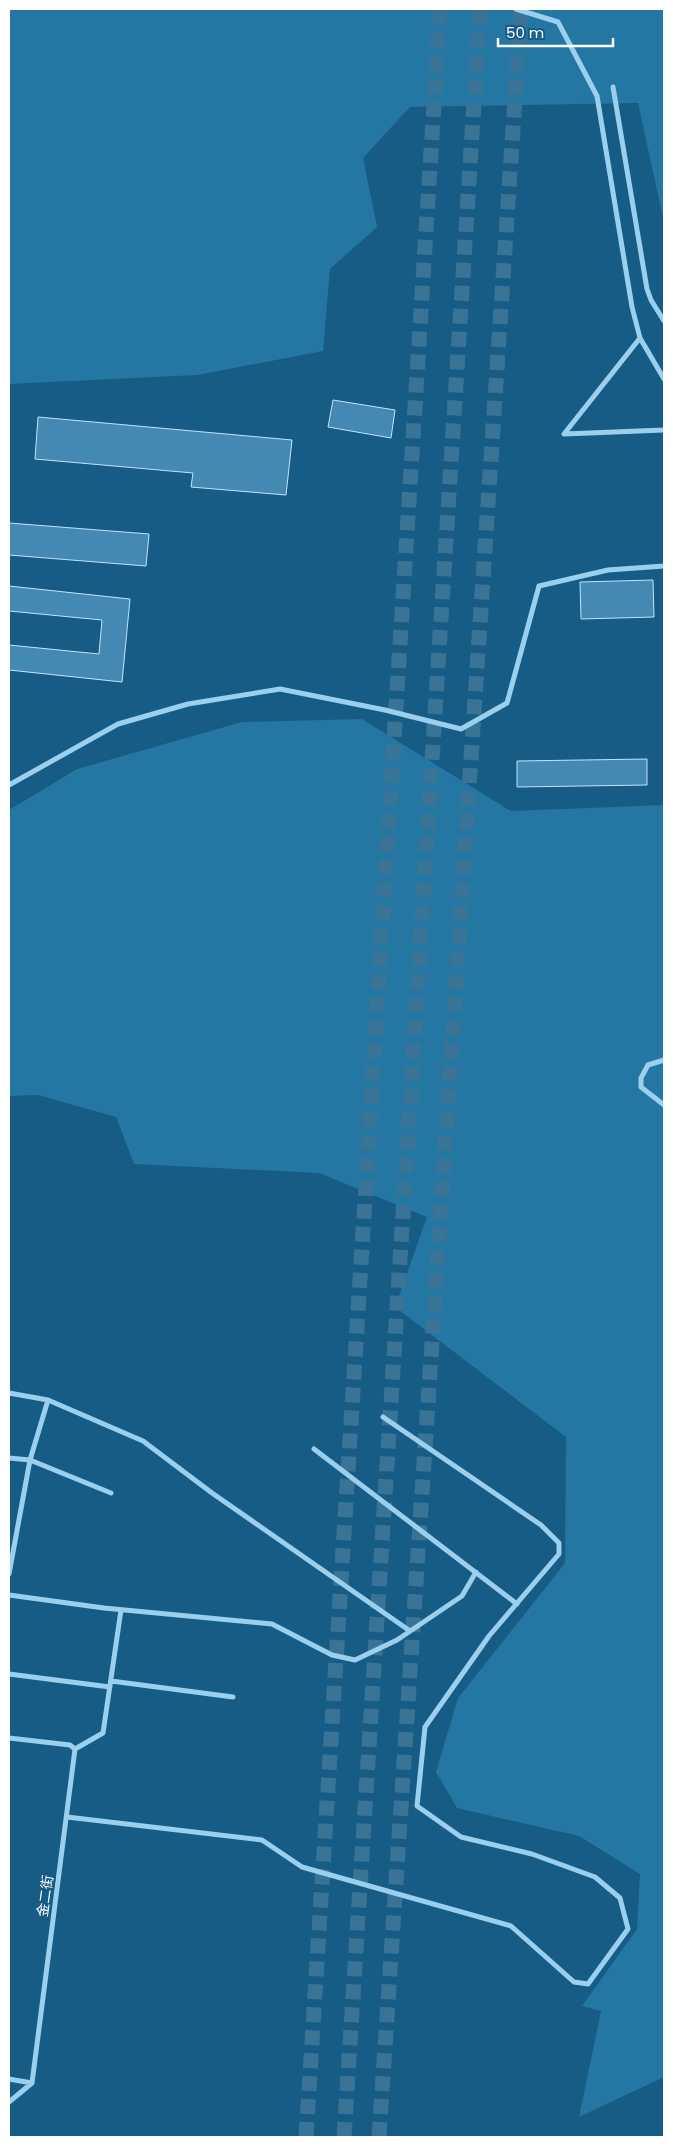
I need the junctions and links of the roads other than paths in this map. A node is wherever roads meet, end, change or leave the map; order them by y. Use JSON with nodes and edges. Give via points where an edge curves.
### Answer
{"nodes":[{"id":1,"x":516,"y":9,"type":"edge"},
{"id":2,"x":613,"y":87,"type":"dead end"},
{"id":3,"x":664,"y":321,"type":"edge"},
{"id":4,"x":640,"y":338,"type":"junction"},
{"id":5,"x":664,"y":379,"type":"edge"},
{"id":6,"x":664,"y":430,"type":"edge"},
{"id":7,"x":664,"y":566,"type":"edge"},
{"id":8,"x":9,"y":785,"type":"edge"},
{"id":9,"x":664,"y":1060,"type":"edge"},
{"id":10,"x":664,"y":1105,"type":"edge"},
{"id":11,"x":9,"y":1393,"type":"edge"},
{"id":12,"x":48,"y":1400,"type":"junction"},
{"id":13,"x":383,"y":1417,"type":"dead end"},
{"id":14,"x":314,"y":1449,"type":"dead end"},
{"id":15,"x":9,"y":1458,"type":"edge"},
{"id":16,"x":30,"y":1460,"type":"junction"},
{"id":17,"x":111,"y":1493,"type":"dead end"},
{"id":18,"x":476,"y":1572,"type":"junction"},
{"id":19,"x":9,"y":1574,"type":"edge"},
{"id":20,"x":9,"y":1595,"type":"edge"},
{"id":21,"x":517,"y":1604,"type":"junction"},
{"id":22,"x":121,"y":1610,"type":"junction"},
{"id":23,"x":410,"y":1631,"type":"junction"},
{"id":24,"x":9,"y":1674,"type":"edge"},
{"id":25,"x":111,"y":1681,"type":"junction"},
{"id":26,"x":110,"y":1687,"type":"junction"},
{"id":27,"x":232,"y":1696,"type":"dead end"},
{"id":28,"x":9,"y":1738,"type":"edge"},
{"id":29,"x":75,"y":1749,"type":"junction"},
{"id":30,"x":67,"y":1817,"type":"junction"},
{"id":31,"x":9,"y":2080,"type":"edge"},
{"id":32,"x":32,"y":2083,"type":"junction"},
{"id":33,"x":9,"y":2102,"type":"edge"}],
"edges":[{"from":1,"to":4,"type":"street","via":[[558,22],[597,96]]},
{"from":2,"to":3,"type":"street","via":[[647,289]]},
{"from":4,"to":5,"type":"street"},
{"from":4,"to":6,"type":"street","via":[[564,434]]},
{"from":7,"to":8,"type":"street","via":[[608,570],[539,586],[506,703],[461,729],[280,689],[188,704],[118,724]]},
{"from":9,"to":10,"type":"street","via":[[648,1066],[641,1078],[641,1087]]},
{"from":11,"to":12,"type":"street"},
{"from":12,"to":16,"type":"street"},
{"from":12,"to":23,"type":"street","via":[[143,1441]]},
{"from":13,"to":21,"type":"street","via":[[541,1524],[559,1543],[559,1554]]},
{"from":14,"to":18,"type":"street"},
{"from":15,"to":16,"type":"street"},
{"from":16,"to":17,"type":"street"},
{"from":16,"to":19,"type":"street"},
{"from":18,"to":21,"type":"street"},
{"from":18,"to":23,"type":"street","via":[[462,1596]]},
{"from":20,"to":22,"type":"street"},
{"from":21,"to":30,"type":"street","via":[[425,1727],[417,1806],[461,1837],[532,1854],[595,1877],[620,1898],[628,1929],[588,1984],[574,1982],[511,1926],[302,1868],[262,1840]]},
{"from":22,"to":23,"type":"street","via":[[272,1624],[332,1656],[355,1660]]},
{"from":22,"to":25,"type":"street"},
{"from":24,"to":26,"type":"street"},
{"from":25,"to":26,"type":"street"},
{"from":25,"to":27,"type":"street"},
{"from":26,"to":29,"type":"street","via":[[103,1734]]},
{"from":28,"to":29,"type":"street","via":[[70,1745]]},
{"from":29,"to":30,"type":"street","name":"金二街"},
{"from":30,"to":32,"type":"street","name":"金二街"},
{"from":31,"to":32,"type":"street"},
{"from":32,"to":33,"type":"street"}]}
